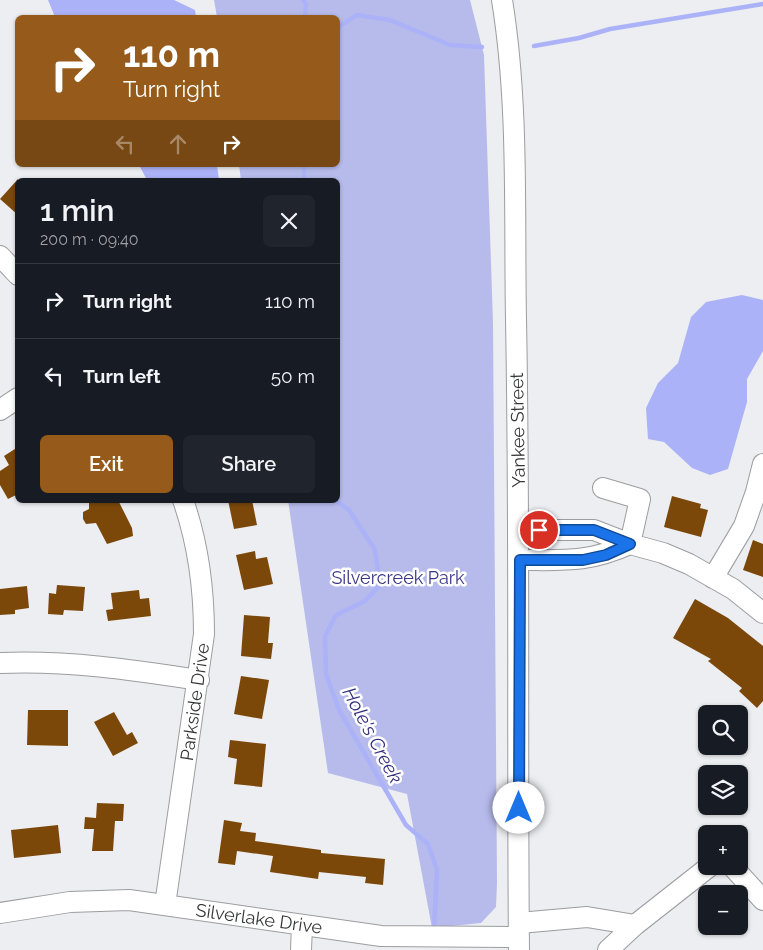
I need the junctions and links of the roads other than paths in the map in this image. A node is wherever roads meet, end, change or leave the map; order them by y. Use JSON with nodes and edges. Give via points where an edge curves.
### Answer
{"nodes":[{"id":1,"x":502,"y":0,"type":"edge"},
{"id":2,"x":0,"y":256,"type":"edge"},
{"id":3,"x":15,"y":272,"type":"edge"},
{"id":4,"x":15,"y":400,"type":"edge"},
{"id":5,"x":0,"y":410,"type":"edge"},
{"id":6,"x":763,"y":464,"type":"edge"},
{"id":7,"x":603,"y":488,"type":"dead end"},
{"id":8,"x":184,"y":503,"type":"edge"},
{"id":9,"x":520,"y":530,"type":"junction"},
{"id":10,"x":630,"y":544,"type":"junction"},
{"id":11,"x":520,"y":560,"type":"junction"},
{"id":12,"x":713,"y":578,"type":"junction"},
{"id":13,"x":763,"y":613,"type":"edge"},
{"id":14,"x":0,"y":663,"type":"edge"},
{"id":15,"x":199,"y":680,"type":"junction"},
{"id":16,"x":698,"y":875,"type":"edge"},
{"id":17,"x":740,"y":875,"type":"edge"},
{"id":18,"x":763,"y":900,"type":"edge"},
{"id":19,"x":165,"y":905,"type":"junction"},
{"id":20,"x":0,"y":913,"type":"edge"},
{"id":21,"x":635,"y":924,"type":"junction"},
{"id":22,"x":302,"y":925,"type":"junction"},
{"id":23,"x":519,"y":937,"type":"edge"},
{"id":24,"x":301,"y":950,"type":"edge"},
{"id":25,"x":608,"y":950,"type":"edge"}],
"edges":[{"from":1,"to":9,"type":"street","name":"Yankee Street","via":[[513,109]]},
{"from":2,"to":3,"type":"street"},
{"from":4,"to":5,"type":"street"},
{"from":6,"to":12,"type":"street","via":[[744,526]]},
{"from":7,"to":10,"type":"street","via":[[640,499]]},
{"from":8,"to":15,"type":"street","name":"Parkside Drive","via":[[196,545],[204,606]]},
{"from":9,"to":10,"type":"street","via":[[594,530]]},
{"from":9,"to":11,"type":"street","name":"Yankee Street"},
{"from":10,"to":11,"type":"street","via":[[606,555],[583,560]]},
{"from":10,"to":12,"type":"street","via":[[663,553]]},
{"from":11,"to":23,"type":"street","name":"Yankee Street"},
{"from":12,"to":13,"type":"street"},
{"from":14,"to":15,"type":"street","via":[[93,665]]},
{"from":15,"to":19,"type":"street","name":"Parkside Drive"},
{"from":16,"to":21,"type":"street"},
{"from":17,"to":18,"type":"street"},
{"from":19,"to":20,"type":"street","name":"Silverlake Drive","via":[[99,900]]},
{"from":19,"to":22,"type":"street","name":"Silverlake Drive"},
{"from":21,"to":23,"type":"street","name":"Silverlake Drive","via":[[587,917]]},
{"from":21,"to":25,"type":"street"},
{"from":22,"to":23,"type":"street","name":"Silverlake Drive","via":[[381,936]]},
{"from":22,"to":24,"type":"street"}]}
